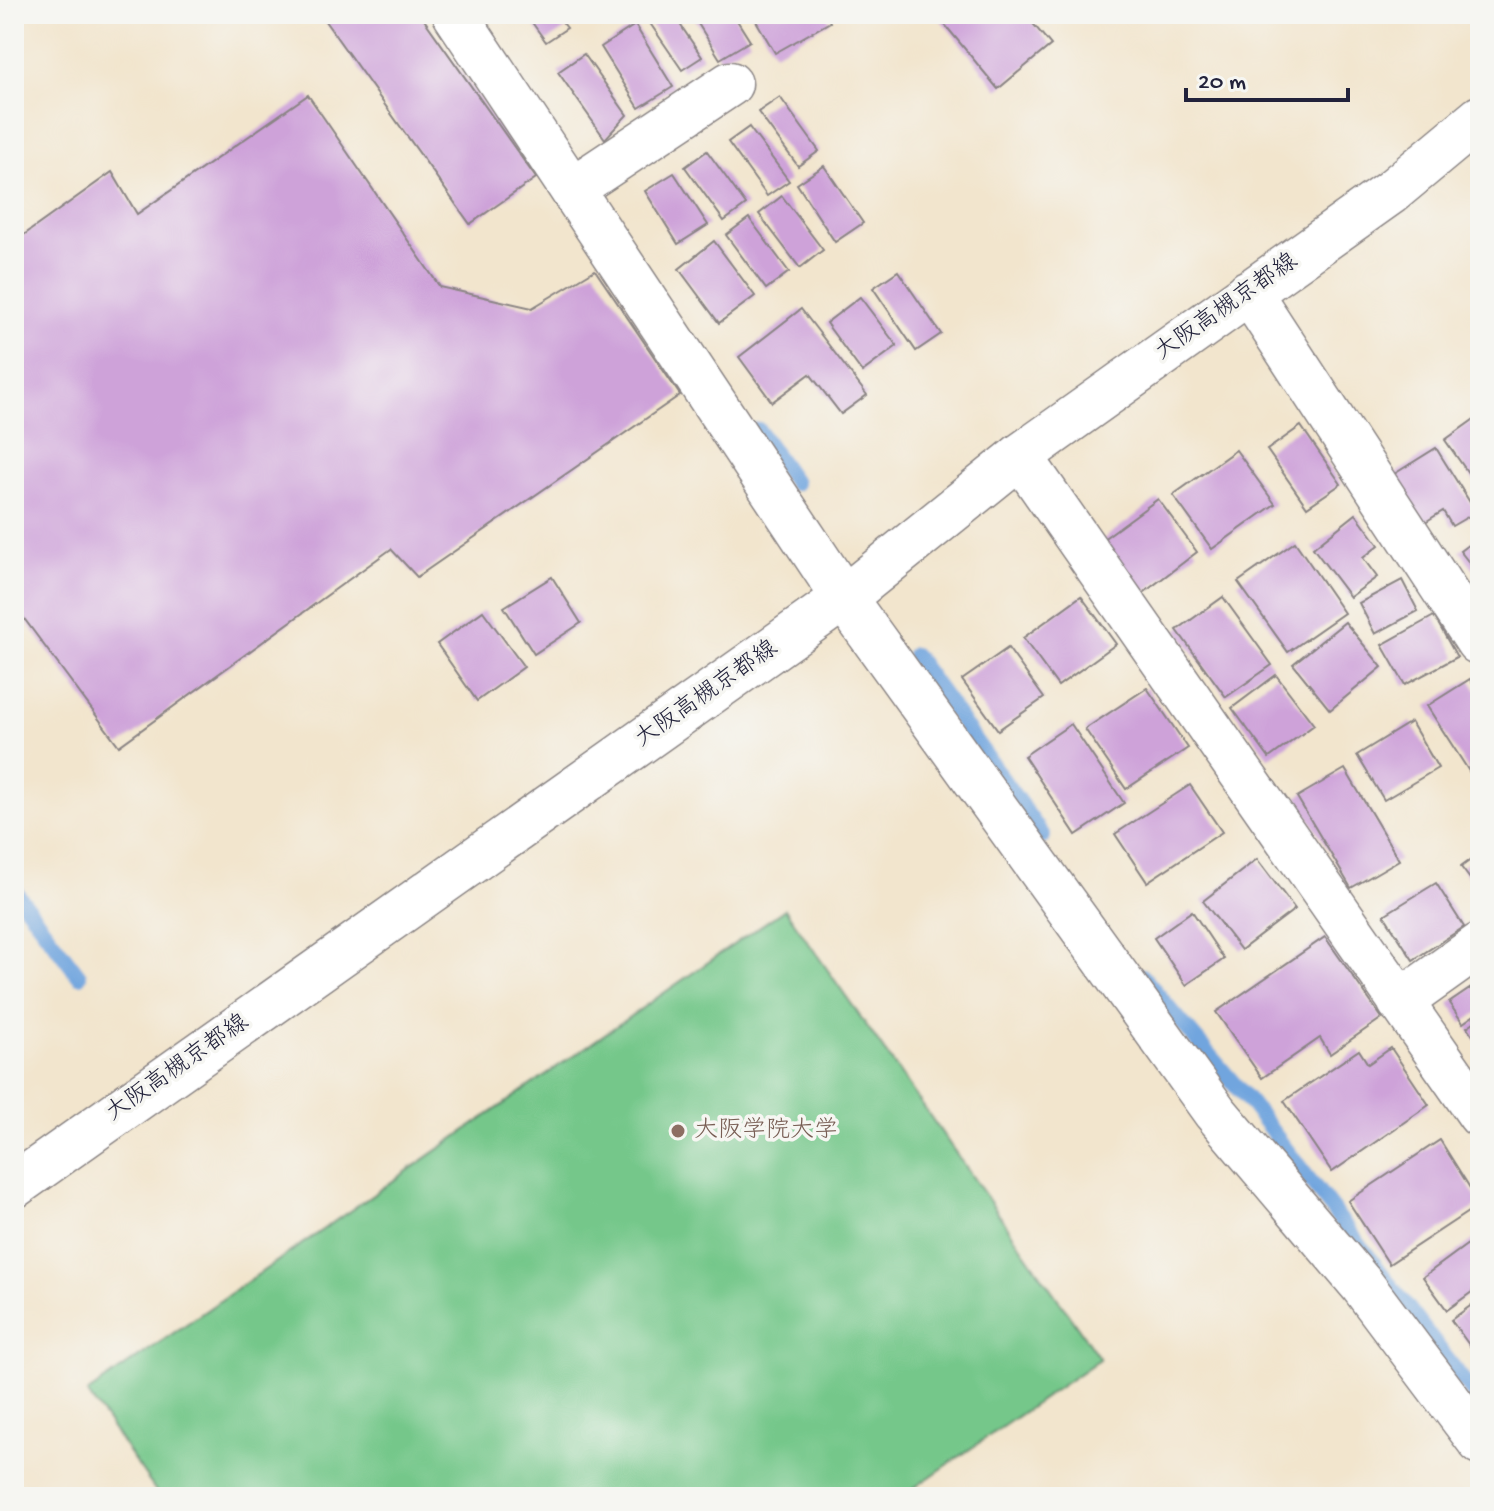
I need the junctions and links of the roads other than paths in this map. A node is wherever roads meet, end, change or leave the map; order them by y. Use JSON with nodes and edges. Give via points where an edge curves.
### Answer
{"nodes":[{"id":1,"x":455,"y":14,"type":"edge"},
{"id":2,"x":730,"y":84,"type":"dead end"},
{"id":3,"x":1479,"y":140,"type":"edge"},
{"id":4,"x":583,"y":182,"type":"junction"},
{"id":5,"x":1249,"y":292,"type":"junction"},
{"id":6,"x":1020,"y":456,"type":"junction"},
{"id":7,"x":844,"y":598,"type":"junction"},
{"id":8,"x":1480,"y":641,"type":"edge"},
{"id":9,"x":1480,"y":945,"type":"edge"},
{"id":10,"x":1400,"y":1002,"type":"junction"},
{"id":11,"x":1480,"y":1115,"type":"edge"},
{"id":12,"x":14,"y":1186,"type":"edge"},
{"id":13,"x":1480,"y":1442,"type":"edge"}],
"edges":[{"from":1,"to":4,"type":"street"},
{"from":2,"to":4,"type":"street"},
{"from":3,"to":5,"type":"street","name":"大阪高槻京都線","via":[[1391,192]]},
{"from":4,"to":7,"type":"street"},
{"from":5,"to":6,"type":"street","name":"大阪高槻京都線"},
{"from":5,"to":8,"type":"street"},
{"from":6,"to":7,"type":"street","name":"大阪高槻京都線"},
{"from":6,"to":10,"type":"street"},
{"from":7,"to":12,"type":"street","name":"大阪高槻京都線"},
{"from":7,"to":13,"type":"street","via":[[1215,1112],[1362,1285]]},
{"from":9,"to":10,"type":"street"},
{"from":10,"to":11,"type":"street"}]}
